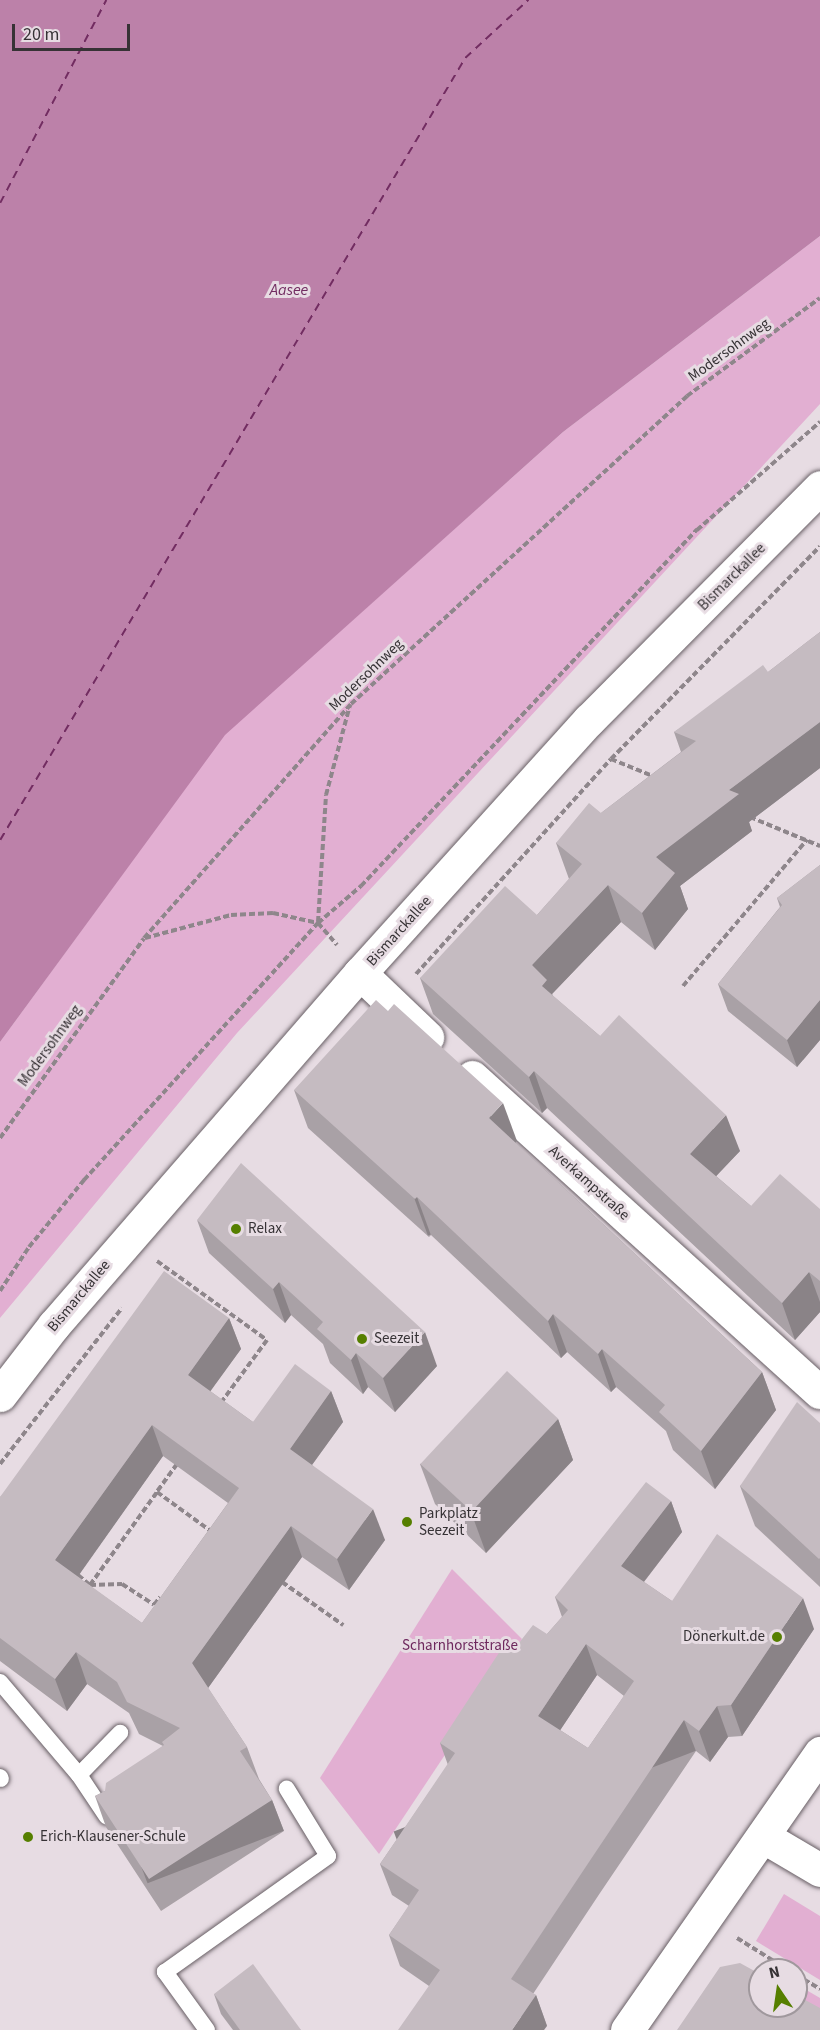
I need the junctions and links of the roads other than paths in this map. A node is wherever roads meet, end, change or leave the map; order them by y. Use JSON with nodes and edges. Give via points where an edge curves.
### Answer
{"nodes":[{"id":1,"x":820,"y":487,"type":"edge"},
{"id":2,"x":360,"y":973,"type":"junction"},
{"id":3,"x":820,"y":1392,"type":"edge"},
{"id":4,"x":0,"y":1395,"type":"edge"},
{"id":5,"x":0,"y":1682,"type":"edge"},
{"id":6,"x":120,"y":1733,"type":"dead end"},
{"id":7,"x":820,"y":1753,"type":"edge"},
{"id":8,"x":79,"y":1775,"type":"junction"},
{"id":9,"x":287,"y":1789,"type":"dead end"},
{"id":10,"x":107,"y":1817,"type":"edge"},
{"id":11,"x":764,"y":1837,"type":"junction"},
{"id":12,"x":820,"y":1870,"type":"edge"},
{"id":13,"x":207,"y":2030,"type":"edge"},
{"id":14,"x":627,"y":2030,"type":"edge"}],
"edges":[{"from":1,"to":2,"type":"street","name":"Bismarckallee","via":[[590,720]]},
{"from":2,"to":3,"type":"street","name":"Averkampstraße"},
{"from":2,"to":4,"type":"street","name":"Bismarckallee","via":[[128,1239]]},
{"from":5,"to":8,"type":"lane"},
{"from":6,"to":8,"type":"lane"},
{"from":7,"to":11,"type":"street"},
{"from":8,"to":10,"type":"lane"},
{"from":9,"to":13,"type":"lane","via":[[328,1856],[165,1972]]},
{"from":11,"to":12,"type":"street"},
{"from":11,"to":14,"type":"street"}]}
